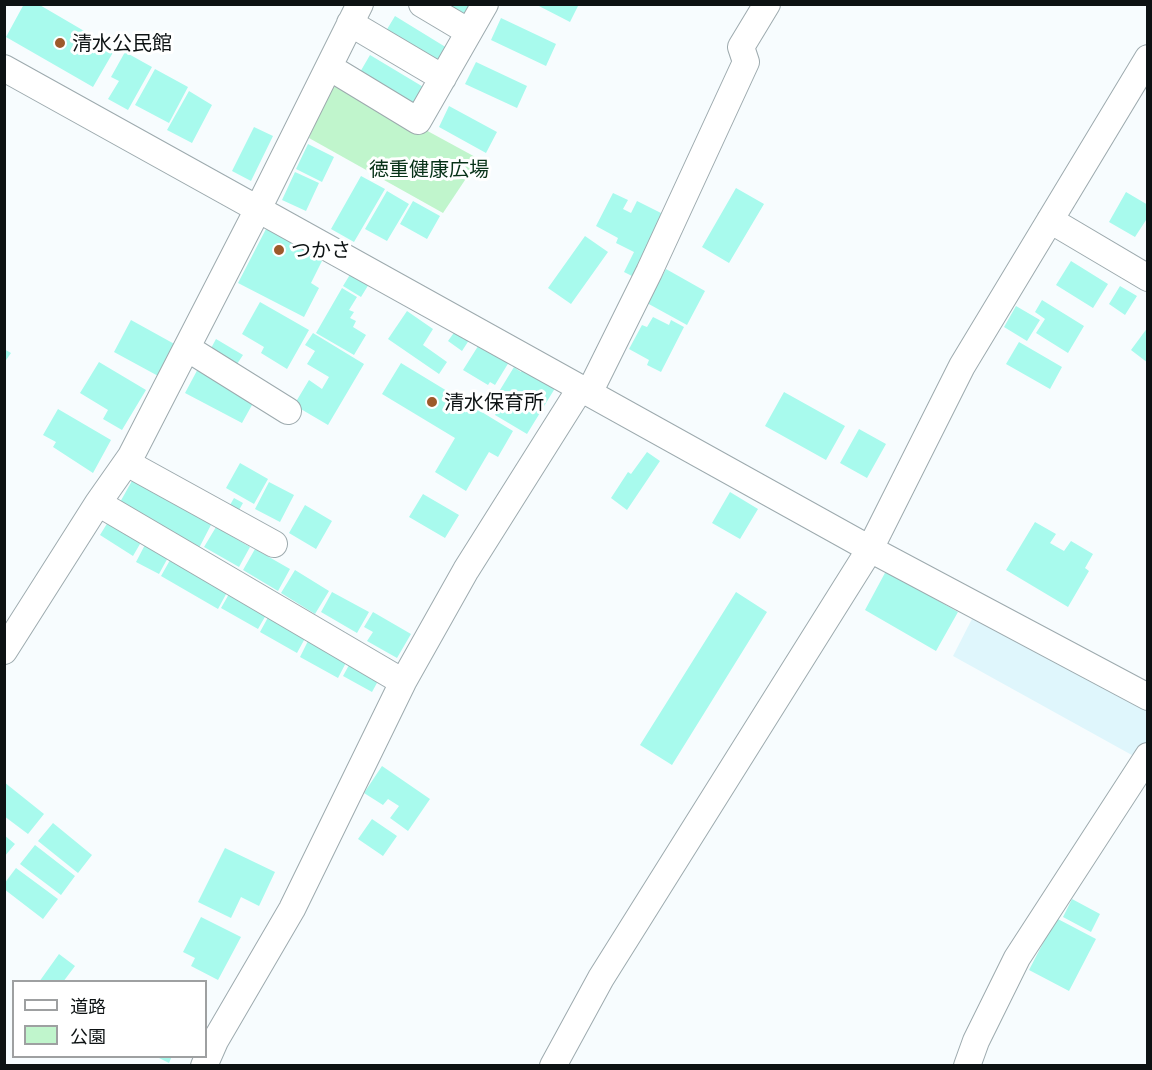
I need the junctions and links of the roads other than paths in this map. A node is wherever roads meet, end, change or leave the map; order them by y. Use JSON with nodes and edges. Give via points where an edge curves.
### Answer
{"nodes":[{"id":1,"x":422,"y":4,"type":"edge"},
{"id":2,"x":485,"y":4,"type":"edge"},
{"id":3,"x":767,"y":4,"type":"edge"},
{"id":4,"x":355,"y":14,"type":"edge"},
{"id":5,"x":469,"y":32,"type":"junction"},
{"id":6,"x":1148,"y":58,"type":"edge"},
{"id":7,"x":328,"y":67,"type":"junction"},
{"id":8,"x":4,"y":68,"type":"edge"},
{"id":9,"x":443,"y":78,"type":"junction"},
{"id":10,"x":258,"y":209,"type":"junction"},
{"id":11,"x":1050,"y":220,"type":"junction"},
{"id":12,"x":1148,"y":278,"type":"edge"},
{"id":13,"x":187,"y":348,"type":"junction"},
{"id":14,"x":584,"y":391,"type":"junction"},
{"id":15,"x":288,"y":411,"type":"dead end"},
{"id":16,"x":127,"y":463,"type":"junction"},
{"id":17,"x":98,"y":502,"type":"junction"},
{"id":18,"x":274,"y":544,"type":"dead end"},
{"id":19,"x":870,"y":549,"type":"junction"},
{"id":20,"x":4,"y":651,"type":"edge"},
{"id":21,"x":403,"y":682,"type":"junction"},
{"id":22,"x":1148,"y":697,"type":"edge"},
{"id":23,"x":1148,"y":756,"type":"edge"},
{"id":24,"x":204,"y":1065,"type":"edge"},
{"id":25,"x":553,"y":1065,"type":"edge"},
{"id":26,"x":967,"y":1065,"type":"edge"}],
"edges":[{"from":1,"to":5,"type":"street"},
{"from":2,"to":5,"type":"street"},
{"from":3,"to":14,"type":"street","via":[[741,47],[746,62],[649,272]]},
{"from":4,"to":7,"type":"street"},
{"from":4,"to":9,"type":"street"},
{"from":5,"to":9,"type":"street"},
{"from":6,"to":11,"type":"street"},
{"from":7,"to":9,"type":"street","via":[[418,121]]},
{"from":7,"to":10,"type":"street"},
{"from":8,"to":10,"type":"street"},
{"from":10,"to":13,"type":"street"},
{"from":10,"to":14,"type":"street"},
{"from":11,"to":12,"type":"street"},
{"from":11,"to":19,"type":"street","via":[[962,366]]},
{"from":13,"to":15,"type":"street"},
{"from":13,"to":16,"type":"street"},
{"from":14,"to":19,"type":"street"},
{"from":14,"to":21,"type":"street","via":[[466,570]]},
{"from":16,"to":17,"type":"street"},
{"from":16,"to":18,"type":"street"},
{"from":17,"to":20,"type":"street"},
{"from":17,"to":21,"type":"street"},
{"from":19,"to":22,"type":"street"},
{"from":19,"to":25,"type":"street","via":[[607,968]]},
{"from":21,"to":24,"type":"street","via":[[292,909]]},
{"from":23,"to":26,"type":"street","via":[[1017,958]]}]}
